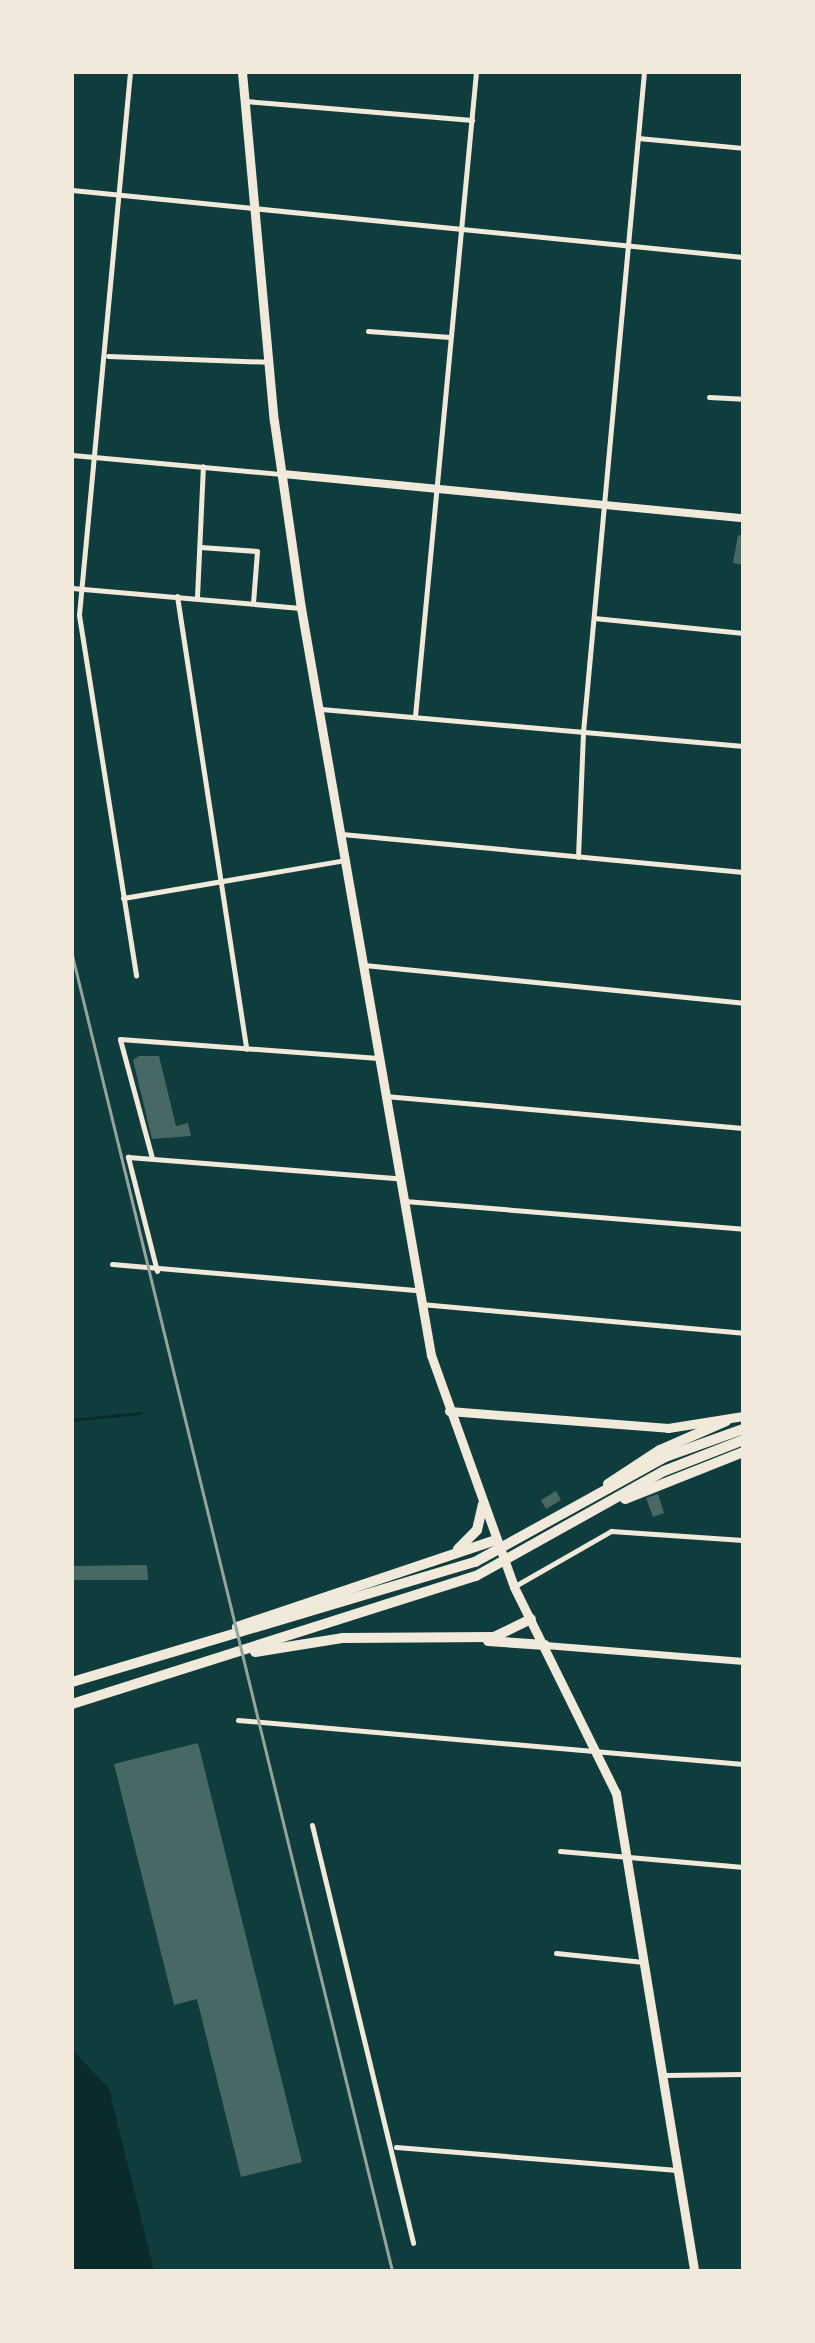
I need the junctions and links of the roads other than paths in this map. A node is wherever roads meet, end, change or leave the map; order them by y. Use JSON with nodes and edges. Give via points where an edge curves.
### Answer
{"nodes":[{"id":1,"x":130,"y":72,"type":"edge"},
{"id":2,"x":242,"y":72,"type":"edge"},
{"id":3,"x":476,"y":72,"type":"edge"},
{"id":4,"x":644,"y":72,"type":"edge"},
{"id":5,"x":245,"y":101,"type":"junction"},
{"id":6,"x":472,"y":120,"type":"junction"},
{"id":7,"x":638,"y":138,"type":"junction"},
{"id":8,"x":743,"y":148,"type":"edge"},
{"id":9,"x":72,"y":190,"type":"edge"},
{"id":10,"x":119,"y":193,"type":"junction"},
{"id":11,"x":254,"y":210,"type":"junction"},
{"id":12,"x":461,"y":231,"type":"junction"},
{"id":13,"x":629,"y":246,"type":"junction"},
{"id":14,"x":743,"y":257,"type":"edge"},
{"id":15,"x":368,"y":331,"type":"dead end"},
{"id":16,"x":450,"y":337,"type":"junction"},
{"id":17,"x":108,"y":356,"type":"junction"},
{"id":18,"x":268,"y":362,"type":"junction"},
{"id":19,"x":709,"y":397,"type":"dead end"},
{"id":20,"x":743,"y":399,"type":"edge"},
{"id":21,"x":72,"y":455,"type":"edge"},
{"id":22,"x":97,"y":457,"type":"junction"},
{"id":23,"x":203,"y":466,"type":"junction"},
{"id":24,"x":283,"y":474,"type":"junction"},
{"id":25,"x":437,"y":490,"type":"junction"},
{"id":26,"x":603,"y":505,"type":"junction"},
{"id":27,"x":743,"y":518,"type":"edge"},
{"id":28,"x":199,"y":547,"type":"junction"},
{"id":29,"x":72,"y":588,"type":"edge"},
{"id":30,"x":81,"y":589,"type":"junction"},
{"id":31,"x":177,"y":596,"type":"junction"},
{"id":32,"x":197,"y":597,"type":"junction"},
{"id":33,"x":253,"y":603,"type":"junction"},
{"id":34,"x":301,"y":608,"type":"junction"},
{"id":35,"x":594,"y":618,"type":"junction"},
{"id":36,"x":743,"y":633,"type":"edge"},
{"id":37,"x":321,"y":709,"type":"junction"},
{"id":38,"x":415,"y":716,"type":"junction"},
{"id":39,"x":583,"y":732,"type":"junction"},
{"id":40,"x":743,"y":746,"type":"edge"},
{"id":41,"x":341,"y":834,"type":"junction"},
{"id":42,"x":578,"y":857,"type":"junction"},
{"id":43,"x":346,"y":860,"type":"junction"},
{"id":44,"x":743,"y":872,"type":"edge"},
{"id":45,"x":223,"y":882,"type":"junction"},
{"id":46,"x":123,"y":898,"type":"junction"},
{"id":47,"x":364,"y":965,"type":"junction"},
{"id":48,"x":136,"y":976,"type":"dead end"},
{"id":49,"x":743,"y":1003,"type":"edge"},
{"id":50,"x":246,"y":1049,"type":"junction"},
{"id":51,"x":378,"y":1058,"type":"junction"},
{"id":52,"x":382,"y":1095,"type":"junction"},
{"id":53,"x":743,"y":1128,"type":"edge"},
{"id":54,"x":152,"y":1158,"type":"junction"},
{"id":55,"x":397,"y":1178,"type":"junction"},
{"id":56,"x":403,"y":1201,"type":"junction"},
{"id":57,"x":743,"y":1229,"type":"edge"},
{"id":58,"x":112,"y":1264,"type":"dead end"},
{"id":59,"x":157,"y":1271,"type":"junction"},
{"id":60,"x":419,"y":1290,"type":"junction"},
{"id":61,"x":421,"y":1304,"type":"junction"},
{"id":62,"x":743,"y":1333,"type":"edge"},
{"id":63,"x":449,"y":1411,"type":"junction"},
{"id":64,"x":743,"y":1416,"type":"edge"},
{"id":65,"x":726,"y":1421,"type":"junction"},
{"id":66,"x":743,"y":1429,"type":"edge"},
{"id":67,"x":743,"y":1440,"type":"edge"},
{"id":68,"x":743,"y":1452,"type":"edge"},
{"id":69,"x":581,"y":1504,"type":"junction"},
{"id":70,"x":483,"y":1505,"type":"junction"},
{"id":71,"x":597,"y":1509,"type":"junction"},
{"id":72,"x":496,"y":1540,"type":"junction"},
{"id":73,"x":743,"y":1540,"type":"edge"},
{"id":74,"x":453,"y":1553,"type":"junction"},
{"id":75,"x":514,"y":1587,"type":"junction"},
{"id":76,"x":531,"y":1619,"type":"junction"},
{"id":77,"x":262,"y":1622,"type":"junction"},
{"id":78,"x":435,"y":1635,"type":"junction"},
{"id":79,"x":545,"y":1645,"type":"junction"},
{"id":80,"x":268,"y":1646,"type":"junction"},
{"id":81,"x":743,"y":1661,"type":"edge"},
{"id":82,"x":72,"y":1682,"type":"edge"},
{"id":83,"x":72,"y":1704,"type":"edge"},
{"id":84,"x":238,"y":1720,"type":"dead end"},
{"id":85,"x":602,"y":1752,"type":"junction"},
{"id":86,"x":743,"y":1764,"type":"edge"},
{"id":87,"x":312,"y":1825,"type":"dead end"},
{"id":88,"x":560,"y":1851,"type":"dead end"},
{"id":89,"x":629,"y":1858,"type":"junction"},
{"id":90,"x":743,"y":1867,"type":"edge"},
{"id":91,"x":556,"y":1953,"type":"dead end"},
{"id":92,"x":645,"y":1962,"type":"junction"},
{"id":93,"x":743,"y":2074,"type":"edge"},
{"id":94,"x":664,"y":2075,"type":"junction"},
{"id":95,"x":396,"y":2147,"type":"junction"},
{"id":96,"x":678,"y":2170,"type":"junction"},
{"id":97,"x":413,"y":2243,"type":"dead end"},
{"id":98,"x":694,"y":2271,"type":"edge"}],
"edges":[{"from":1,"to":10,"type":"street"},
{"from":2,"to":5,"type":"main road"},
{"from":3,"to":6,"type":"street"},
{"from":4,"to":7,"type":"street"},
{"from":5,"to":6,"type":"street"},
{"from":5,"to":11,"type":"main road"},
{"from":6,"to":12,"type":"street"},
{"from":7,"to":8,"type":"street"},
{"from":7,"to":13,"type":"street"},
{"from":9,"to":10,"type":"street"},
{"from":10,"to":11,"type":"street"},
{"from":10,"to":17,"type":"street"},
{"from":11,"to":12,"type":"street"},
{"from":11,"to":18,"type":"main road"},
{"from":12,"to":13,"type":"street"},
{"from":12,"to":16,"type":"street"},
{"from":13,"to":14,"type":"street"},
{"from":13,"to":26,"type":"street"},
{"from":15,"to":16,"type":"street"},
{"from":16,"to":25,"type":"street"},
{"from":17,"to":18,"type":"street"},
{"from":17,"to":22,"type":"street"},
{"from":18,"to":24,"type":"main road"},
{"from":19,"to":20,"type":"street"},
{"from":21,"to":22,"type":"street"},
{"from":22,"to":23,"type":"street"},
{"from":22,"to":30,"type":"street"},
{"from":23,"to":24,"type":"street"},
{"from":23,"to":28,"type":"street"},
{"from":24,"to":25,"type":"main road"},
{"from":24,"to":34,"type":"main road"},
{"from":25,"to":26,"type":"main road"},
{"from":25,"to":38,"type":"street"},
{"from":26,"to":27,"type":"main road"},
{"from":26,"to":35,"type":"street"},
{"from":28,"to":32,"type":"street"},
{"from":28,"to":33,"type":"street","via":[[257,551]]},
{"from":29,"to":30,"type":"street"},
{"from":30,"to":31,"type":"street"},
{"from":30,"to":46,"type":"street"},
{"from":31,"to":32,"type":"street"},
{"from":31,"to":45,"type":"street"},
{"from":32,"to":33,"type":"street"},
{"from":33,"to":34,"type":"street"},
{"from":34,"to":37,"type":"main road"},
{"from":35,"to":36,"type":"street"},
{"from":35,"to":39,"type":"street"},
{"from":37,"to":38,"type":"street"},
{"from":37,"to":41,"type":"main road"},
{"from":38,"to":39,"type":"street"},
{"from":39,"to":40,"type":"street"},
{"from":39,"to":42,"type":"street"},
{"from":41,"to":42,"type":"street"},
{"from":41,"to":43,"type":"main road"},
{"from":42,"to":44,"type":"street"},
{"from":43,"to":45,"type":"street"},
{"from":43,"to":47,"type":"main road"},
{"from":45,"to":46,"type":"street"},
{"from":45,"to":50,"type":"street"},
{"from":46,"to":48,"type":"street"},
{"from":47,"to":49,"type":"street"},
{"from":47,"to":51,"type":"main road"},
{"from":50,"to":51,"type":"street"},
{"from":50,"to":54,"type":"street","via":[[120,1039]]},
{"from":51,"to":52,"type":"main road"},
{"from":52,"to":53,"type":"street"},
{"from":52,"to":55,"type":"main road"},
{"from":54,"to":55,"type":"street"},
{"from":54,"to":59,"type":"street","via":[[128,1157]]},
{"from":55,"to":56,"type":"main road"},
{"from":56,"to":57,"type":"street"},
{"from":56,"to":60,"type":"main road"},
{"from":58,"to":59,"type":"street"},
{"from":59,"to":60,"type":"street"},
{"from":60,"to":61,"type":"main road"},
{"from":61,"to":62,"type":"street"},
{"from":61,"to":63,"type":"main road"},
{"from":63,"to":65,"type":"main road","via":[[668,1428]]},
{"from":63,"to":70,"type":"main road"},
{"from":64,"to":65,"type":"main road"},
{"from":65,"to":69,"type":"highway","via":[[660,1450]]},
{"from":66,"to":69,"type":"highway","via":[[680,1450]]},
{"from":67,"to":71,"type":"highway","via":[[685,1460]]},
{"from":68,"to":71,"type":"highway"},
{"from":69,"to":77,"type":"highway","via":[[475,1562]]},
{"from":70,"to":72,"type":"main road"},
{"from":70,"to":74,"type":"highway","via":[[474,1534]]},
{"from":71,"to":80,"type":"highway","via":[[491,1569]]},
{"from":72,"to":74,"type":"highway"},
{"from":72,"to":75,"type":"main road"},
{"from":73,"to":75,"type":"street","via":[[602,1535]]},
{"from":74,"to":77,"type":"highway"},
{"from":75,"to":76,"type":"main road"},
{"from":76,"to":78,"type":"highway","via":[[498,1636]]},
{"from":76,"to":79,"type":"main road"},
{"from":77,"to":82,"type":"highway"},
{"from":78,"to":79,"type":"highway"},
{"from":78,"to":80,"type":"highway"},
{"from":79,"to":81,"type":"street"},
{"from":79,"to":85,"type":"main road"},
{"from":80,"to":83,"type":"highway"},
{"from":84,"to":85,"type":"street"},
{"from":85,"to":86,"type":"street"},
{"from":85,"to":89,"type":"main road"},
{"from":87,"to":95,"type":"street"},
{"from":88,"to":89,"type":"street"},
{"from":89,"to":90,"type":"street"},
{"from":89,"to":92,"type":"main road"},
{"from":91,"to":92,"type":"street"},
{"from":92,"to":94,"type":"main road"},
{"from":93,"to":94,"type":"street"},
{"from":94,"to":96,"type":"main road"},
{"from":95,"to":96,"type":"street"},
{"from":95,"to":97,"type":"street"},
{"from":96,"to":98,"type":"main road"}]}
